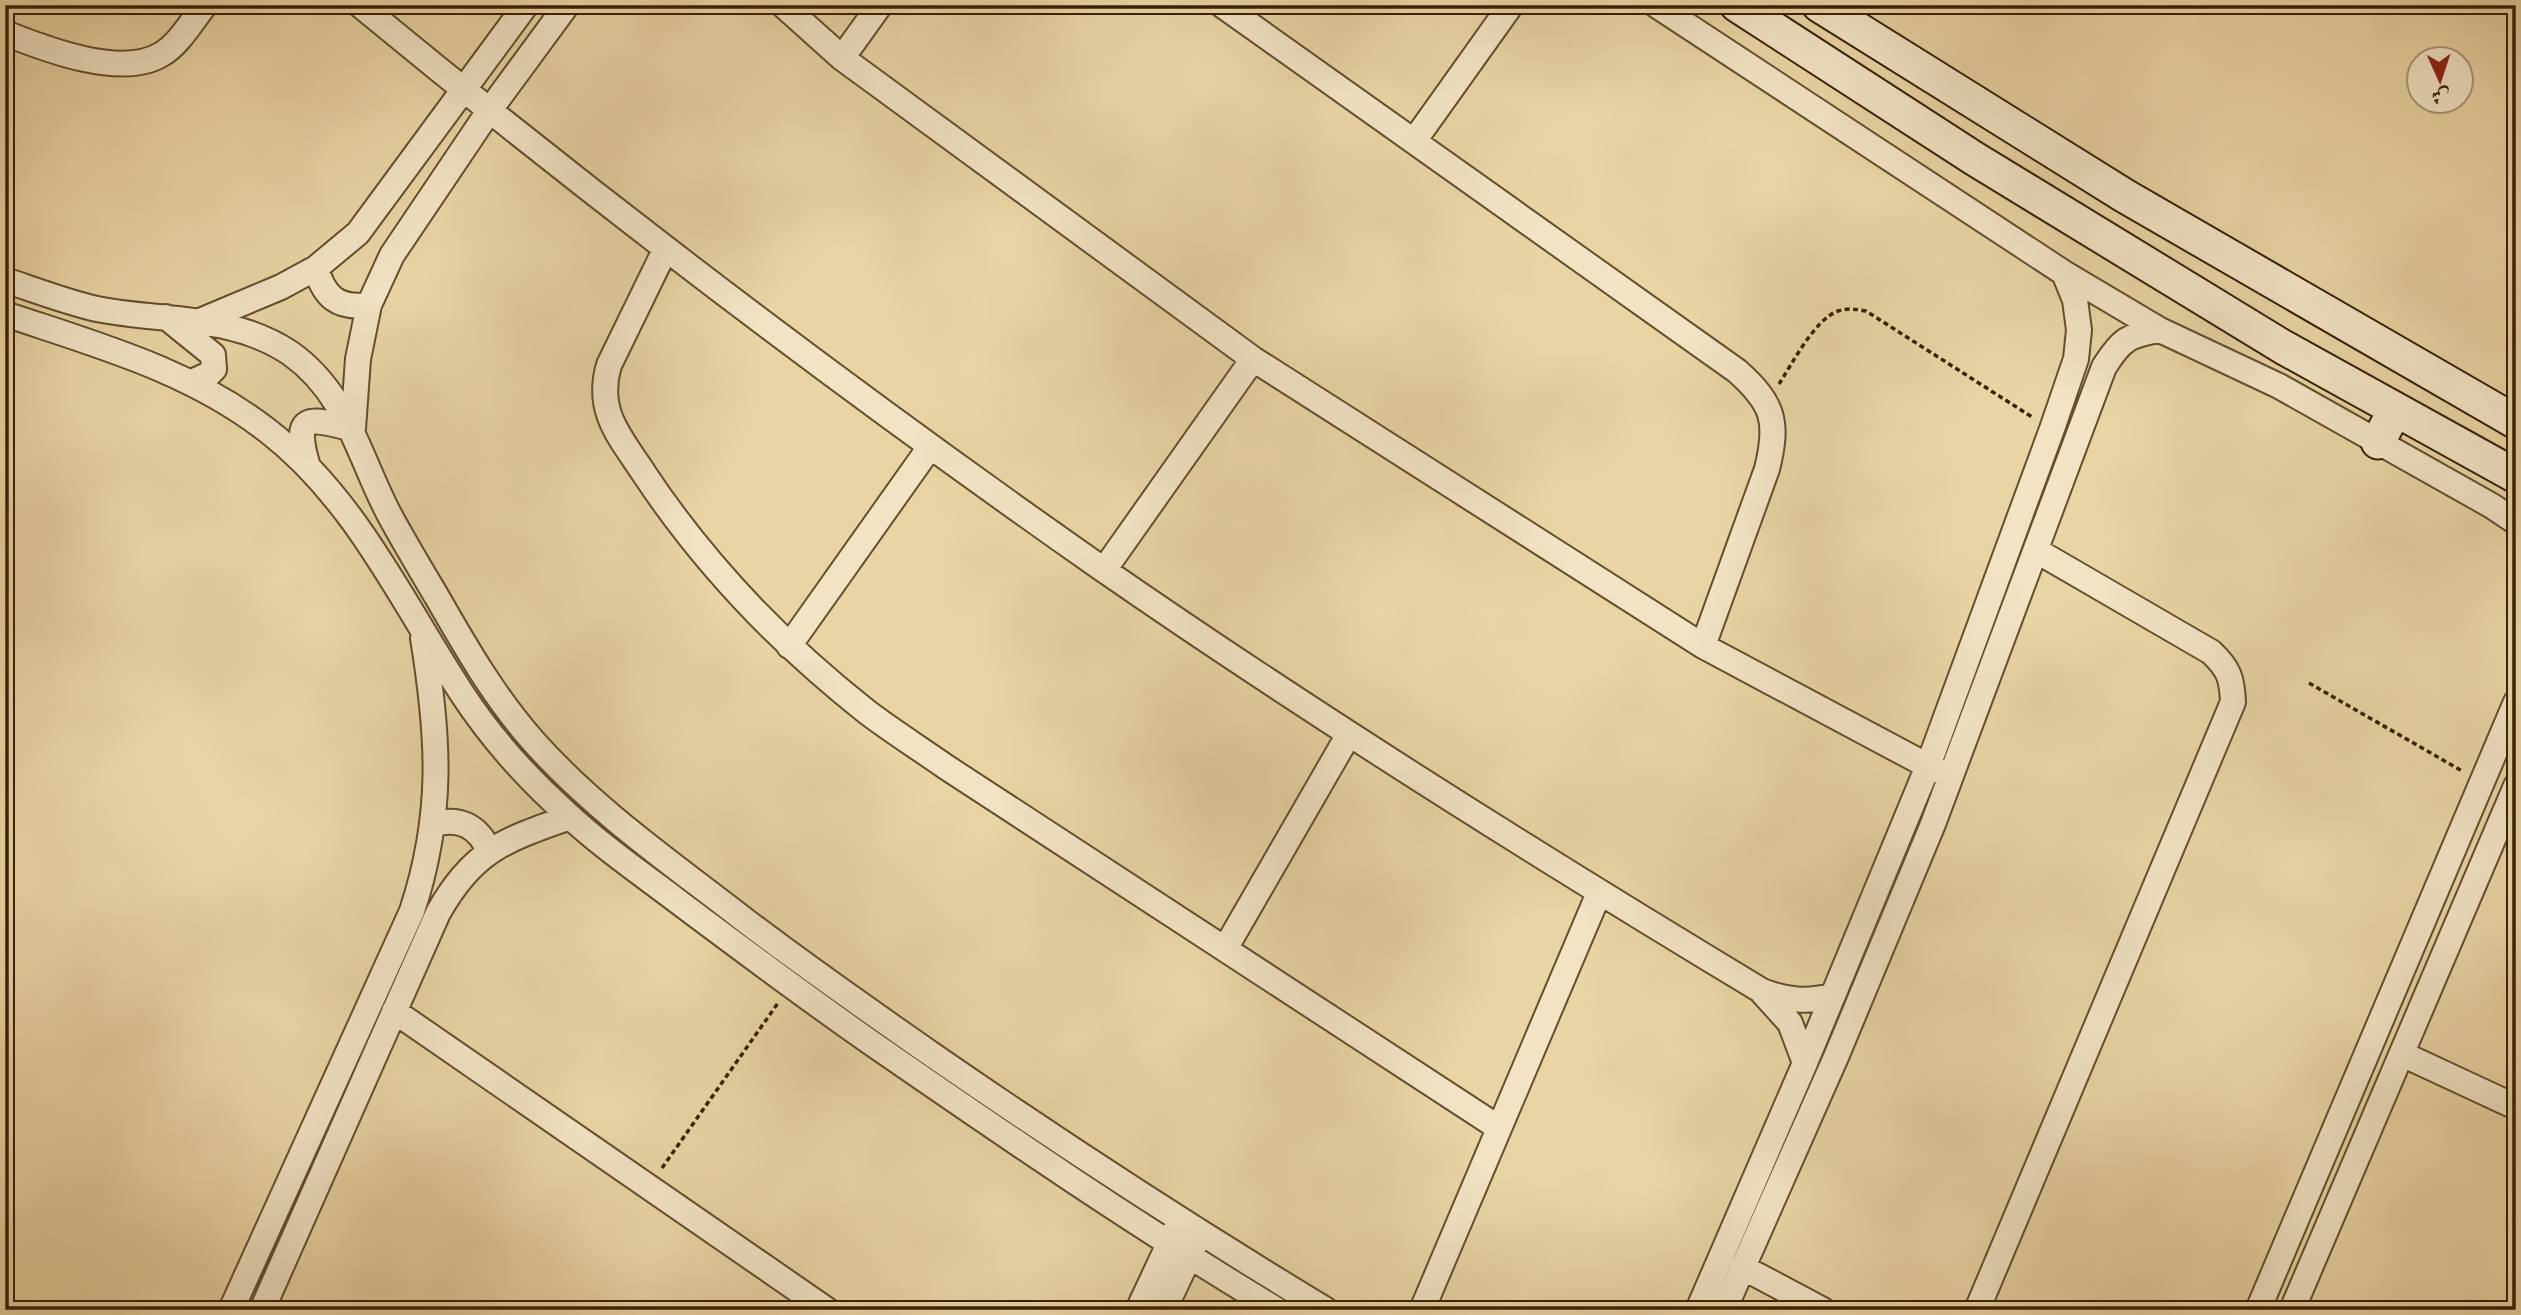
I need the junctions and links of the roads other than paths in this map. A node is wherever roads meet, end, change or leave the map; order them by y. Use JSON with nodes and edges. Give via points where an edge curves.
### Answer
{"nodes":[{"id":1,"x":205,"y":5,"type":"edge"},
{"id":2,"x":360,"y":5,"type":"edge"},
{"id":3,"x":526,"y":5,"type":"edge"},
{"id":4,"x":567,"y":5,"type":"edge"},
{"id":5,"x":783,"y":5,"type":"edge"},
{"id":6,"x":880,"y":5,"type":"edge"},
{"id":7,"x":1222,"y":5,"type":"edge"},
{"id":8,"x":1511,"y":5,"type":"edge"},
{"id":9,"x":1656,"y":5,"type":"edge"},
{"id":10,"x":1737,"y":5,"type":"edge"},
{"id":11,"x":1819,"y":5,"type":"edge"},
{"id":12,"x":5,"y":33,"type":"edge"},
{"id":13,"x":842,"y":58,"type":"junction"},
{"id":14,"x":1951,"y":89,"type":"junction"},
{"id":15,"x":463,"y":90,"type":"junction"},
{"id":16,"x":489,"y":111,"type":"junction"},
{"id":17,"x":1998,"y":118,"type":"junction"},
{"id":18,"x":1929,"y":129,"type":"junction"},
{"id":19,"x":1414,"y":141,"type":"junction"},
{"id":20,"x":1975,"y":159,"type":"junction"},
{"id":21,"x":665,"y":250,"type":"junction"},
{"id":22,"x":316,"y":268,"type":"junction"},
{"id":23,"x":2064,"y":273,"type":"junction"},
{"id":24,"x":5,"y":280,"type":"edge"},
{"id":25,"x":369,"y":305,"type":"junction"},
{"id":26,"x":5,"y":314,"type":"edge"},
{"id":27,"x":166,"y":317,"type":"junction"},
{"id":28,"x":199,"y":321,"type":"junction"},
{"id":29,"x":2160,"y":330,"type":"junction"},
{"id":30,"x":1253,"y":359,"type":"junction"},
{"id":31,"x":192,"y":382,"type":"junction"},
{"id":32,"x":2395,"y":410,"type":"junction"},
{"id":33,"x":2516,"y":422,"type":"edge"},
{"id":34,"x":353,"y":429,"type":"junction"},
{"id":35,"x":2378,"y":442,"type":"junction"},
{"id":36,"x":930,"y":447,"type":"junction"},
{"id":37,"x":308,"y":467,"type":"junction"},
{"id":38,"x":2516,"y":477,"type":"edge"},
{"id":39,"x":2516,"y":522,"type":"edge"},
{"id":40,"x":2037,"y":551,"type":"junction"},
{"id":41,"x":1104,"y":570,"type":"junction"},
{"id":42,"x":421,"y":627,"type":"junction"},
{"id":43,"x":789,"y":646,"type":"junction"},
{"id":44,"x":1703,"y":646,"type":"junction"},
{"id":45,"x":2516,"y":702,"type":"edge"},
{"id":46,"x":1349,"y":734,"type":"junction"},
{"id":47,"x":1927,"y":766,"type":"junction"},
{"id":48,"x":1951,"y":775,"type":"junction"},
{"id":49,"x":2516,"y":786,"type":"edge"},
{"id":50,"x":570,"y":817,"type":"junction"},
{"id":51,"x":434,"y":824,"type":"junction"},
{"id":52,"x":2509,"y":824,"type":"edge"},
{"id":53,"x":489,"y":851,"type":"junction"},
{"id":54,"x":1599,"y":892,"type":"junction"},
{"id":55,"x":1225,"y":949,"type":"junction"},
{"id":56,"x":1762,"y":991,"type":"junction"},
{"id":57,"x":1833,"y":996,"type":"junction"},
{"id":58,"x":394,"y":1012,"type":"junction"},
{"id":59,"x":2402,"y":1054,"type":"junction"},
{"id":60,"x":1805,"y":1063,"type":"junction"},
{"id":61,"x":2516,"y":1107,"type":"edge"},
{"id":62,"x":1499,"y":1128,"type":"junction"},
{"id":63,"x":1190,"y":1227,"type":"junction"},
{"id":64,"x":1179,"y":1250,"type":"junction"},
{"id":65,"x":1742,"y":1268,"type":"junction"},
{"id":66,"x":231,"y":1310,"type":"edge"},
{"id":67,"x":262,"y":1310,"type":"edge"},
{"id":68,"x":827,"y":1310,"type":"edge"},
{"id":69,"x":1138,"y":1310,"type":"edge"},
{"id":70,"x":1164,"y":1310,"type":"edge"},
{"id":71,"x":1277,"y":1310,"type":"edge"},
{"id":72,"x":1326,"y":1310,"type":"edge"},
{"id":73,"x":1422,"y":1310,"type":"edge"},
{"id":74,"x":1698,"y":1310,"type":"edge"},
{"id":75,"x":1724,"y":1310,"type":"edge"},
{"id":76,"x":1823,"y":1310,"type":"edge"},
{"id":77,"x":1977,"y":1310,"type":"edge"},
{"id":78,"x":2258,"y":1310,"type":"edge"},
{"id":79,"x":2292,"y":1310,"type":"edge"}],
"edges":[{"from":1,"to":12,"type":"street","via":[[163,54],[142,63],[77,57]]},
{"from":2,"to":15,"type":"street"},
{"from":3,"to":15,"type":"street"},
{"from":4,"to":16,"type":"street"},
{"from":5,"to":13,"type":"street"},
{"from":6,"to":13,"type":"street"},
{"from":7,"to":19,"type":"street"},
{"from":8,"to":19,"type":"street"},
{"from":9,"to":23,"type":"street"},
{"from":10,"to":18,"type":"street"},
{"from":11,"to":14,"type":"street"},
{"from":13,"to":30,"type":"street"},
{"from":14,"to":17,"type":"street"},
{"from":14,"to":18,"type":"street","via":[[1950,108]]},
{"from":15,"to":16,"type":"street"},
{"from":15,"to":22,"type":"street","via":[[358,233]]},
{"from":16,"to":21,"type":"street"},
{"from":16,"to":25,"type":"street","via":[[392,255]]},
{"from":17,"to":20,"type":"street","via":[[1982,130]]},
{"from":17,"to":33,"type":"street"},
{"from":18,"to":20,"type":"street"},
{"from":19,"to":44,"type":"street","via":[[1737,370],[1766,402],[1774,442]]},
{"from":20,"to":32,"type":"street"},
{"from":21,"to":36,"type":"street"},
{"from":21,"to":43,"type":"street","via":[[609,365],[604,389],[607,415],[667,509],[728,583]]},
{"from":22,"to":25,"type":"street","via":[[329,295],[355,307]]},
{"from":22,"to":28,"type":"street"},
{"from":23,"to":29,"type":"street"},
{"from":23,"to":47,"type":"street","via":[[2075,300],[2076,359]]},
{"from":24,"to":27,"type":"street","via":[[93,308]]},
{"from":25,"to":34,"type":"street","via":[[358,359]]},
{"from":26,"to":31,"type":"street","via":[[148,362]]},
{"from":27,"to":28,"type":"street"},
{"from":27,"to":31,"type":"street","via":[[213,355],[214,369]]},
{"from":28,"to":34,"type":"street","via":[[242,330],[291,354],[337,400]]},
{"from":29,"to":35,"type":"street","via":[[2279,386]]},
{"from":29,"to":40,"type":"street","via":[[2137,334],[2117,347],[2104,367]]},
{"from":30,"to":41,"type":"street"},
{"from":30,"to":44,"type":"street"},
{"from":31,"to":37,"type":"street","via":[[271,433]]},
{"from":32,"to":35,"type":"street"},
{"from":32,"to":38,"type":"street"},
{"from":34,"to":37,"type":"street","via":[[321,421],[307,423],[301,435]]},
{"from":34,"to":63,"type":"street","via":[[379,495],[466,647],[508,710],[567,776],[793,958]]},
{"from":35,"to":39,"type":"street"},
{"from":36,"to":41,"type":"street"},
{"from":36,"to":43,"type":"street"},
{"from":37,"to":42,"type":"street","via":[[345,509]]},
{"from":40,"to":48,"type":"street"},
{"from":40,"to":77,"type":"street","via":[[2211,652],[2229,674],[2233,702]]},
{"from":41,"to":46,"type":"street"},
{"from":42,"to":50,"type":"street","via":[[490,733]]},
{"from":42,"to":51,"type":"street","via":[[436,734]]},
{"from":43,"to":55,"type":"street","via":[[867,712]]},
{"from":44,"to":47,"type":"street"},
{"from":45,"to":78,"type":"street"},
{"from":46,"to":54,"type":"street"},
{"from":46,"to":55,"type":"street"},
{"from":47,"to":48,"type":"street"},
{"from":47,"to":57,"type":"street"},
{"from":48,"to":65,"type":"street","via":[[1836,1057]]},
{"from":49,"to":52,"type":"street"},
{"from":50,"to":53,"type":"street","via":[[512,837]]},
{"from":50,"to":64,"type":"street","via":[[790,986]]},
{"from":51,"to":53,"type":"street","via":[[447,820],[474,828]]},
{"from":51,"to":66,"type":"street","via":[[412,911]]},
{"from":52,"to":59,"type":"street"},
{"from":53,"to":58,"type":"street","via":[[451,890]]},
{"from":54,"to":56,"type":"street"},
{"from":54,"to":62,"type":"street"},
{"from":55,"to":62,"type":"street"},
{"from":56,"to":57,"type":"street","via":[[1797,1001]]},
{"from":56,"to":60,"type":"street","via":[[1790,1023]]},
{"from":57,"to":60,"type":"street"},
{"from":58,"to":67,"type":"street"},
{"from":58,"to":68,"type":"street"},
{"from":59,"to":61,"type":"street"},
{"from":59,"to":79,"type":"street"},
{"from":60,"to":74,"type":"street"},
{"from":62,"to":73,"type":"street"},
{"from":63,"to":64,"type":"street"},
{"from":63,"to":72,"type":"street"},
{"from":64,"to":69,"type":"street"},
{"from":64,"to":70,"type":"street"},
{"from":64,"to":71,"type":"street"},
{"from":65,"to":75,"type":"street"},
{"from":65,"to":76,"type":"street"}]}
